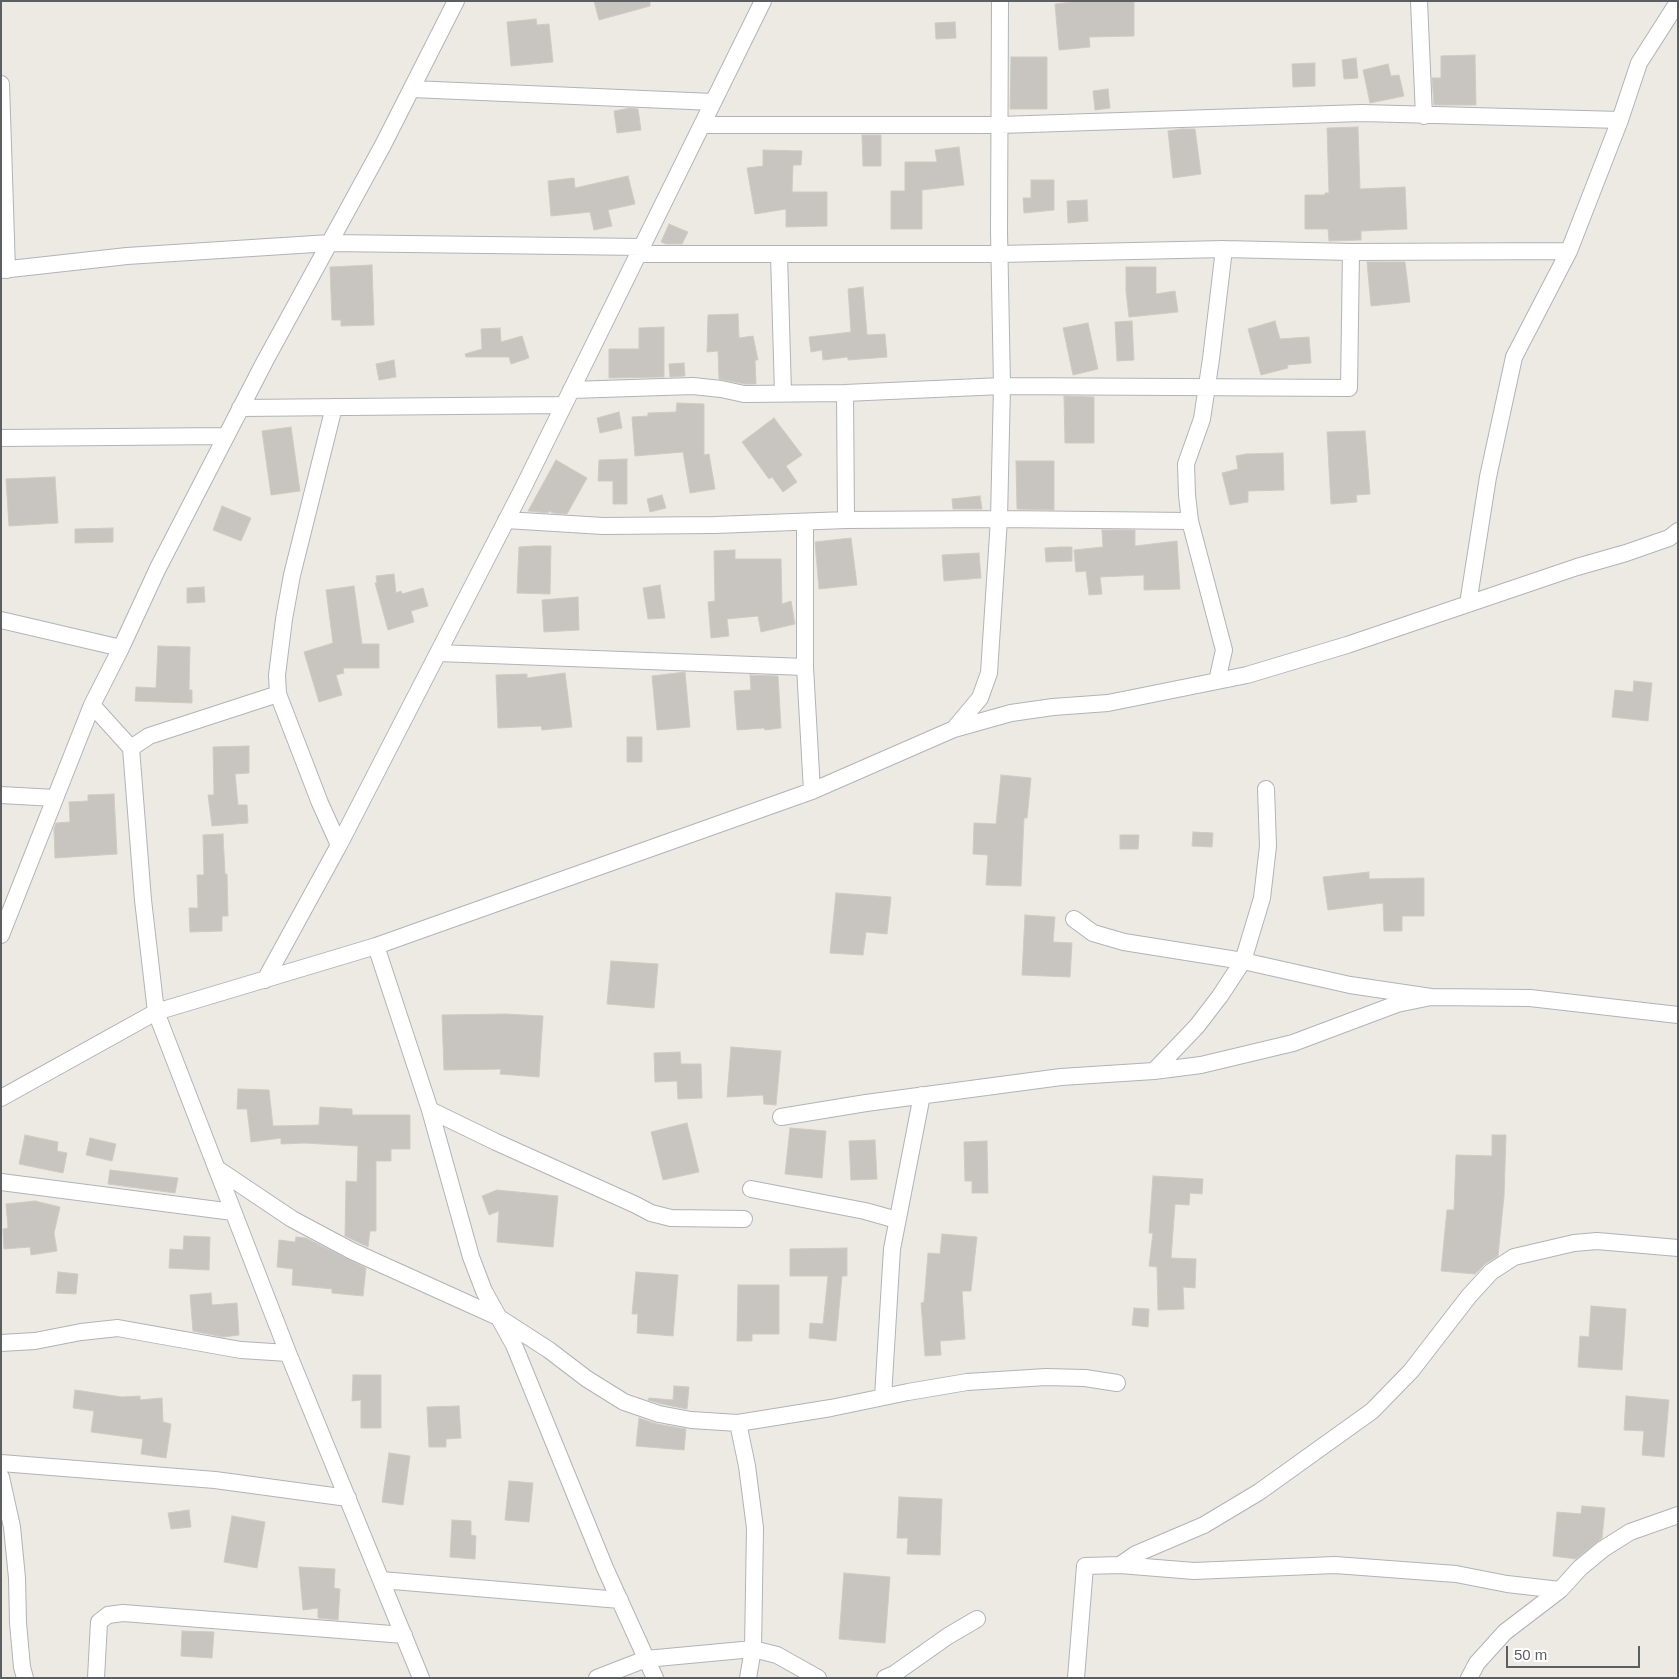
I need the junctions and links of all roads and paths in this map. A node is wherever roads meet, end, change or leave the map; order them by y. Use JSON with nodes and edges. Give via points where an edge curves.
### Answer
{"nodes":[{"id":1,"x":456,"y":1,"type":"edge"},
{"id":2,"x":763,"y":1,"type":"edge"},
{"id":3,"x":1000,"y":1,"type":"edge"},
{"id":4,"x":1419,"y":1,"type":"edge"},
{"id":5,"x":1678,"y":2,"type":"edge"},
{"id":6,"x":1,"y":84,"type":"edge"},
{"id":7,"x":412,"y":89,"type":"junction"},
{"id":8,"x":713,"y":102,"type":"junction"},
{"id":9,"x":1424,"y":116,"type":"junction"},
{"id":10,"x":2,"y":117,"type":"edge"},
{"id":11,"x":1620,"y":120,"type":"junction"},
{"id":12,"x":702,"y":125,"type":"junction"},
{"id":13,"x":1000,"y":125,"type":"junction"},
{"id":14,"x":330,"y":243,"type":"junction"},
{"id":15,"x":1224,"y":249,"type":"junction"},
{"id":16,"x":640,"y":250,"type":"junction"},
{"id":17,"x":1570,"y":251,"type":"junction"},
{"id":18,"x":1351,"y":252,"type":"junction"},
{"id":19,"x":779,"y":254,"type":"junction"},
{"id":20,"x":999,"y":254,"type":"junction"},
{"id":21,"x":4,"y":270,"type":"edge"},
{"id":22,"x":1002,"y":386,"type":"junction"},
{"id":23,"x":1207,"y":388,"type":"junction"},
{"id":24,"x":572,"y":390,"type":"junction"},
{"id":25,"x":783,"y":393,"type":"junction"},
{"id":26,"x":845,"y":393,"type":"junction"},
{"id":27,"x":564,"y":405,"type":"junction"},
{"id":28,"x":334,"y":407,"type":"junction"},
{"id":29,"x":240,"y":408,"type":"junction"},
{"id":30,"x":226,"y":436,"type":"junction"},
{"id":31,"x":1,"y":438,"type":"edge"},
{"id":32,"x":999,"y":519,"type":"junction"},
{"id":33,"x":506,"y":520,"type":"junction"},
{"id":34,"x":846,"y":520,"type":"junction"},
{"id":35,"x":1190,"y":521,"type":"junction"},
{"id":36,"x":805,"y":522,"type":"junction"},
{"id":37,"x":1678,"y":531,"type":"edge"},
{"id":38,"x":1468,"y":604,"type":"junction"},
{"id":39,"x":1,"y":620,"type":"edge"},
{"id":40,"x":121,"y":648,"type":"junction"},
{"id":41,"x":438,"y":653,"type":"junction"},
{"id":42,"x":805,"y":667,"type":"junction"},
{"id":43,"x":1217,"y":681,"type":"junction"},
{"id":44,"x":278,"y":694,"type":"junction"},
{"id":45,"x":92,"y":705,"type":"junction"},
{"id":46,"x":954,"y":729,"type":"junction"},
{"id":47,"x":131,"y":748,"type":"junction"},
{"id":48,"x":1266,"y":789,"type":"dead end"},
{"id":49,"x":812,"y":791,"type":"junction"},
{"id":50,"x":1,"y":796,"type":"edge"},
{"id":51,"x":55,"y":798,"type":"junction"},
{"id":52,"x":339,"y":845,"type":"junction"},
{"id":53,"x":1074,"y":919,"type":"dead end"},
{"id":54,"x":3,"y":928,"type":"edge"},
{"id":55,"x":376,"y":946,"type":"junction"},
{"id":56,"x":1243,"y":961,"type":"junction"},
{"id":57,"x":265,"y":980,"type":"junction"},
{"id":58,"x":1431,"y":997,"type":"junction"},
{"id":59,"x":156,"y":1012,"type":"junction"},
{"id":60,"x":1678,"y":1015,"type":"edge"},
{"id":61,"x":1154,"y":1071,"type":"junction"},
{"id":62,"x":922,"y":1095,"type":"junction"},
{"id":63,"x":1,"y":1098,"type":"edge"},
{"id":64,"x":430,"y":1110,"type":"junction"},
{"id":65,"x":781,"y":1116,"type":"dead end"},
{"id":66,"x":216,"y":1168,"type":"junction"},
{"id":67,"x":1,"y":1182,"type":"edge"},
{"id":68,"x":752,"y":1189,"type":"dead end"},
{"id":69,"x":233,"y":1212,"type":"junction"},
{"id":70,"x":744,"y":1219,"type":"dead end"},
{"id":71,"x":896,"y":1220,"type":"junction"},
{"id":72,"x":1678,"y":1248,"type":"edge"},
{"id":73,"x":498,"y":1317,"type":"junction"},
{"id":74,"x":1,"y":1343,"type":"edge"},
{"id":75,"x":288,"y":1353,"type":"junction"},
{"id":76,"x":1117,"y":1383,"type":"dead end"},
{"id":77,"x":883,"y":1397,"type":"junction"},
{"id":78,"x":738,"y":1423,"type":"junction"},
{"id":79,"x":1,"y":1464,"type":"edge"},
{"id":80,"x":1,"y":1477,"type":"edge"},
{"id":81,"x":348,"y":1498,"type":"junction"},
{"id":82,"x":1678,"y":1515,"type":"edge"},
{"id":83,"x":7,"y":1529,"type":"edge"},
{"id":84,"x":1120,"y":1565,"type":"junction"},
{"id":85,"x":381,"y":1580,"type":"junction"},
{"id":86,"x":1560,"y":1590,"type":"junction"},
{"id":87,"x":620,"y":1600,"type":"junction"},
{"id":88,"x":977,"y":1619,"type":"dead end"},
{"id":89,"x":404,"y":1635,"type":"junction"},
{"id":90,"x":753,"y":1649,"type":"junction"},
{"id":91,"x":646,"y":1659,"type":"junction"},
{"id":92,"x":25,"y":1678,"type":"edge"},
{"id":93,"x":96,"y":1678,"type":"edge"},
{"id":94,"x":421,"y":1678,"type":"edge"},
{"id":95,"x":597,"y":1678,"type":"edge"},
{"id":96,"x":655,"y":1678,"type":"edge"},
{"id":97,"x":748,"y":1678,"type":"edge"},
{"id":98,"x":818,"y":1678,"type":"edge"},
{"id":99,"x":885,"y":1678,"type":"edge"},
{"id":100,"x":1076,"y":1678,"type":"edge"},
{"id":101,"x":1469,"y":1678,"type":"edge"}],
"edges":[{"from":1,"to":7,"type":"street"},
{"from":2,"to":8,"type":"street"},
{"from":3,"to":13,"type":"street"},
{"from":4,"to":9,"type":"street"},
{"from":5,"to":11,"type":"street","via":[[1640,63]]},
{"from":6,"to":10,"type":"street"},
{"from":7,"to":8,"type":"street"},
{"from":7,"to":14,"type":"street"},
{"from":8,"to":12,"type":"street"},
{"from":9,"to":11,"type":"street"},
{"from":9,"to":13,"type":"street","via":[[1362,113]]},
{"from":10,"to":21,"type":"street"},
{"from":11,"to":17,"type":"street"},
{"from":12,"to":13,"type":"street"},
{"from":12,"to":16,"type":"street"},
{"from":13,"to":20,"type":"street"},
{"from":14,"to":16,"type":"street"},
{"from":14,"to":21,"type":"street","via":[[127,256]]},
{"from":14,"to":29,"type":"street"},
{"from":15,"to":18,"type":"street"},
{"from":15,"to":20,"type":"street"},
{"from":15,"to":23,"type":"street"},
{"from":16,"to":19,"type":"street"},
{"from":16,"to":24,"type":"street"},
{"from":17,"to":18,"type":"street"},
{"from":17,"to":38,"type":"street","via":[[1514,357],[1488,477]]},
{"from":18,"to":23,"type":"street","via":[[1349,388]]},
{"from":19,"to":20,"type":"street"},
{"from":19,"to":25,"type":"street"},
{"from":20,"to":22,"type":"street"},
{"from":22,"to":23,"type":"street"},
{"from":22,"to":26,"type":"street"},
{"from":22,"to":32,"type":"street"},
{"from":23,"to":35,"type":"street","via":[[1202,419],[1186,464]]},
{"from":24,"to":25,"type":"street","via":[[693,386],[744,394]]},
{"from":24,"to":27,"type":"street"},
{"from":25,"to":26,"type":"street"},
{"from":26,"to":34,"type":"street"},
{"from":27,"to":28,"type":"street"},
{"from":27,"to":33,"type":"street"},
{"from":28,"to":29,"type":"street"},
{"from":28,"to":44,"type":"street","via":[[292,574],[277,675]]},
{"from":29,"to":30,"type":"street"},
{"from":30,"to":31,"type":"street"},
{"from":30,"to":40,"type":"street"},
{"from":32,"to":34,"type":"street"},
{"from":32,"to":35,"type":"street"},
{"from":32,"to":46,"type":"street","via":[[989,673],[980,698]]},
{"from":33,"to":36,"type":"street","via":[[603,526]]},
{"from":33,"to":41,"type":"street"},
{"from":34,"to":36,"type":"street"},
{"from":35,"to":43,"type":"street","via":[[1224,650]]},
{"from":36,"to":42,"type":"street"},
{"from":37,"to":38,"type":"street","via":[[1668,538],[1626,553]]},
{"from":38,"to":43,"type":"street","via":[[1347,646]]},
{"from":39,"to":40,"type":"street"},
{"from":40,"to":45,"type":"street"},
{"from":41,"to":42,"type":"street"},
{"from":41,"to":52,"type":"street"},
{"from":42,"to":49,"type":"street"},
{"from":43,"to":46,"type":"street","via":[[1108,703],[1010,712]]},
{"from":44,"to":47,"type":"street","via":[[149,736]]},
{"from":44,"to":52,"type":"street"},
{"from":45,"to":47,"type":"street"},
{"from":45,"to":51,"type":"street"},
{"from":46,"to":49,"type":"street"},
{"from":47,"to":59,"type":"street"},
{"from":48,"to":56,"type":"street","via":[[1268,846],[1262,898]]},
{"from":49,"to":55,"type":"street"},
{"from":50,"to":51,"type":"street"},
{"from":51,"to":54,"type":"street"},
{"from":52,"to":57,"type":"street"},
{"from":53,"to":56,"type":"street","via":[[1094,933],[1124,942]]},
{"from":55,"to":57,"type":"street"},
{"from":55,"to":64,"type":"street"},
{"from":56,"to":58,"type":"street","via":[[1350,985]]},
{"from":56,"to":61,"type":"street","via":[[1197,1026]]},
{"from":57,"to":59,"type":"street"},
{"from":58,"to":60,"type":"street","via":[[1530,998]]},
{"from":58,"to":61,"type":"street","via":[[1397,1004],[1294,1043],[1201,1065]]},
{"from":59,"to":63,"type":"street"},
{"from":59,"to":66,"type":"street"},
{"from":61,"to":62,"type":"street","via":[[1061,1077]]},
{"from":62,"to":65,"type":"street"},
{"from":62,"to":71,"type":"street"},
{"from":64,"to":70,"type":"street","via":[[651,1213],[671,1218]]},
{"from":64,"to":73,"type":"street","via":[[471,1257]]},
{"from":66,"to":69,"type":"street"},
{"from":66,"to":73,"type":"street","via":[[292,1218],[352,1251]]},
{"from":67,"to":69,"type":"street"},
{"from":68,"to":71,"type":"street"},
{"from":69,"to":75,"type":"street"},
{"from":71,"to":77,"type":"street"},
{"from":72,"to":84,"type":"street","via":[[1597,1240],[1514,1257],[1491,1272],[1474,1290],[1411,1371],[1372,1411],[1259,1492],[1204,1525],[1136,1554]]},
{"from":73,"to":78,"type":"street","via":[[624,1402],[659,1414]]},
{"from":73,"to":87,"type":"street","via":[[514,1345]]},
{"from":74,"to":75,"type":"street","via":[[118,1328],[241,1350]]},
{"from":75,"to":81,"type":"street"},
{"from":76,"to":77,"type":"street","via":[[1046,1377],[967,1382]]},
{"from":77,"to":78,"type":"street"},
{"from":78,"to":90,"type":"street","via":[[755,1528]]},
{"from":79,"to":81,"type":"street","via":[[216,1480]]},
{"from":80,"to":83,"type":"street"},
{"from":81,"to":85,"type":"street"},
{"from":82,"to":86,"type":"street","via":[[1630,1532],[1580,1568]]},
{"from":83,"to":92,"type":"street","via":[[17,1578],[18,1623]]},
{"from":84,"to":86,"type":"street","via":[[1194,1571],[1335,1565],[1456,1574]]},
{"from":84,"to":100,"type":"street","via":[[1085,1566]]},
{"from":85,"to":87,"type":"street"},
{"from":85,"to":89,"type":"street"},
{"from":86,"to":101,"type":"street","via":[[1505,1632],[1477,1663]]},
{"from":87,"to":91,"type":"street"},
{"from":88,"to":99,"type":"street"},
{"from":89,"to":93,"type":"street","via":[[123,1613],[108,1615],[99,1622]]},
{"from":89,"to":94,"type":"street"},
{"from":90,"to":91,"type":"street"},
{"from":90,"to":97,"type":"street"},
{"from":90,"to":98,"type":"street","via":[[777,1655]]},
{"from":91,"to":95,"type":"street"},
{"from":91,"to":96,"type":"street"}]}
